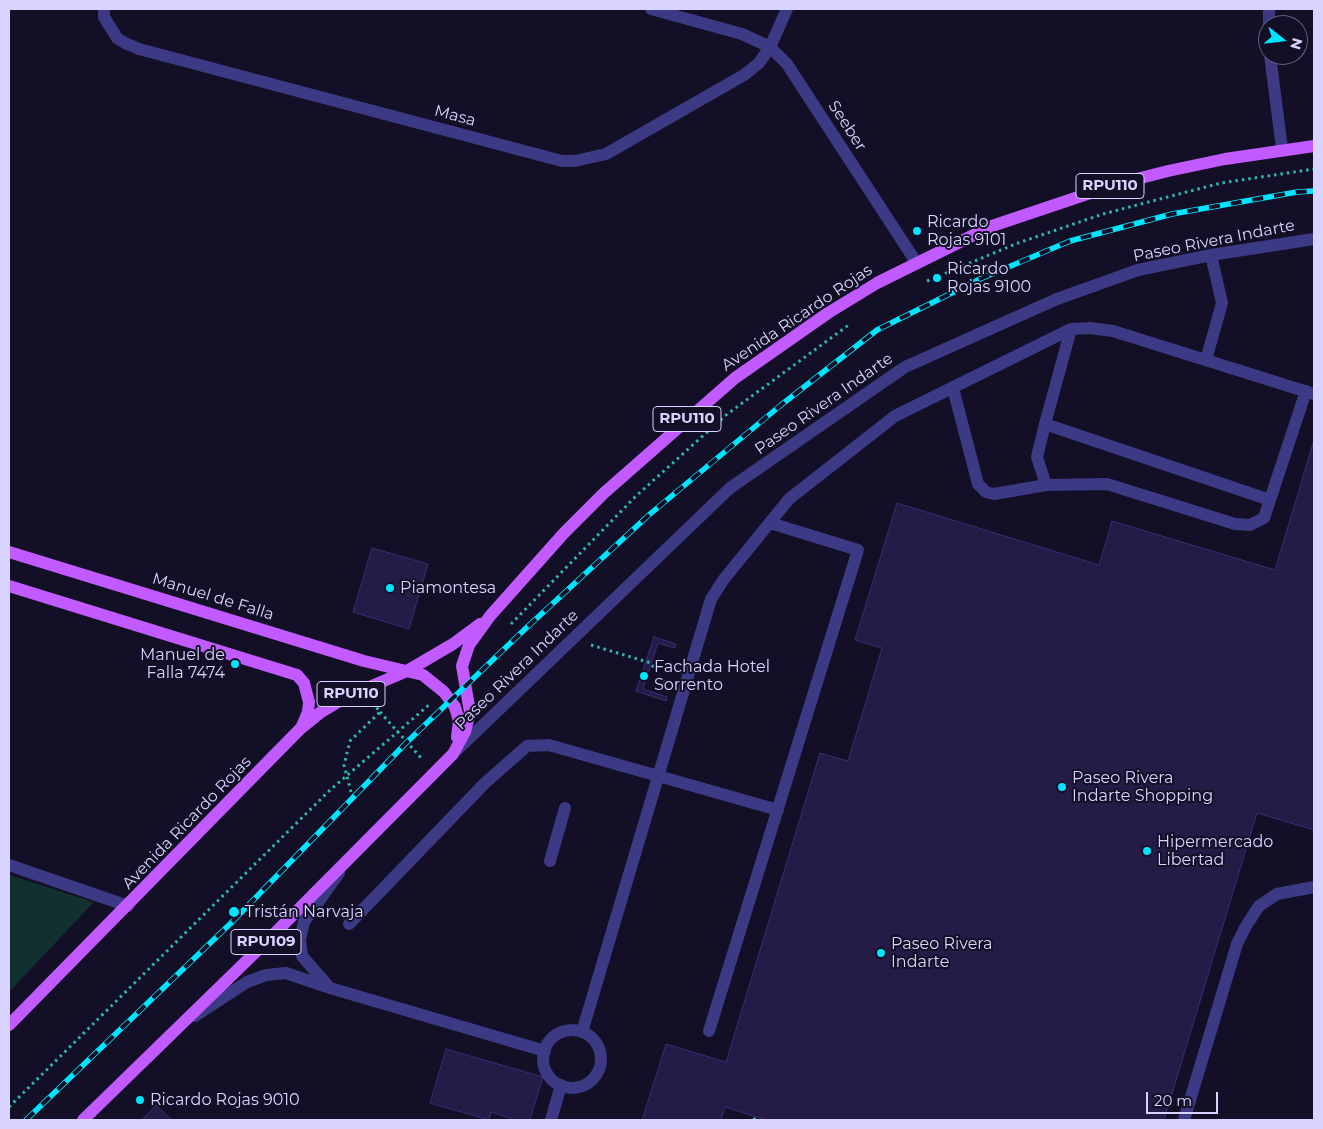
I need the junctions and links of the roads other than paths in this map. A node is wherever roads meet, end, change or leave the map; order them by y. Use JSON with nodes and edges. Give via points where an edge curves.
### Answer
{"nodes":[{"id":1,"x":104,"y":9,"type":"edge"},
{"id":2,"x":651,"y":9,"type":"edge"},
{"id":3,"x":787,"y":9,"type":"edge"},
{"id":4,"x":770,"y":47,"type":"junction"},
{"id":5,"x":1271,"y":65,"type":"edge"},
{"id":6,"x":1314,"y":146,"type":"edge"},
{"id":7,"x":1282,"y":149,"type":"junction"},
{"id":8,"x":1314,"y":238,"type":"edge"},
{"id":9,"x":1211,"y":255,"type":"junction"},
{"id":10,"x":916,"y":262,"type":"junction"},
{"id":11,"x":1071,"y":329,"type":"junction"},
{"id":12,"x":1206,"y":360,"type":"junction"},
{"id":13,"x":953,"y":388,"type":"junction"},
{"id":14,"x":1310,"y":392,"type":"edge"},
{"id":15,"x":1046,"y":424,"type":"junction"},
{"id":16,"x":1046,"y":485,"type":"junction"},
{"id":17,"x":1270,"y":500,"type":"junction"},
{"id":18,"x":770,"y":523,"type":"junction"},
{"id":19,"x":9,"y":552,"type":"edge"},
{"id":20,"x":9,"y":586,"type":"edge"},
{"id":21,"x":490,"y":616,"type":"junction"},
{"id":22,"x":407,"y":671,"type":"junction"},
{"id":23,"x":300,"y":730,"type":"junction"},
{"id":24,"x":446,"y":760,"type":"junction"},
{"id":25,"x":657,"y":776,"type":"junction"},
{"id":26,"x":565,"y":808,"type":"dead end"},
{"id":27,"x":778,"y":810,"type":"junction"},
{"id":28,"x":349,"y":859,"type":"junction"},
{"id":29,"x":550,"y":861,"type":"dead end"},
{"id":30,"x":9,"y":865,"type":"edge"},
{"id":31,"x":1314,"y":887,"type":"edge"},
{"id":32,"x":128,"y":906,"type":"junction"},
{"id":33,"x":349,"y":924,"type":"dead end"},
{"id":34,"x":330,"y":988,"type":"junction"},
{"id":35,"x":183,"y":1023,"type":"junction"},
{"id":36,"x":9,"y":1025,"type":"edge"},
{"id":37,"x":709,"y":1031,"type":"dead end"},
{"id":38,"x":582,"y":1032,"type":"junction"},
{"id":39,"x":545,"y":1051,"type":"junction"},
{"id":40,"x":561,"y":1086,"type":"junction"},
{"id":41,"x":83,"y":1120,"type":"edge"},
{"id":42,"x":550,"y":1120,"type":"edge"},
{"id":43,"x":1184,"y":1120,"type":"edge"}],
"edges":[{"from":1,"to":4,"type":"street","name":"Masa","via":[[104,17],[111,29],[125,44],[139,49],[552,158],[575,161],[606,154],[744,75],[759,63]]},
{"from":2,"to":4,"type":"street","via":[[742,34]]},
{"from":3,"to":4,"type":"street"},
{"from":4,"to":10,"type":"street","name":"Seeber","via":[[787,64]]},
{"from":5,"to":7,"type":"street"},
{"from":6,"to":7,"type":"main road","name":"Avenida Ricardo Rojas","number":"RPU110"},
{"from":7,"to":10,"type":"main road","name":"Avenida Ricardo Rojas","number":"RPU110","via":[[1117,184],[992,226]]},
{"from":8,"to":9,"type":"street","name":"Paseo Rivera Indarte"},
{"from":9,"to":12,"type":"street","via":[[1222,302]]},
{"from":9,"to":24,"type":"street","name":"Paseo Rivera Indarte","via":[[1138,270],[1056,299],[905,367],[730,488]]},
{"from":10,"to":21,"type":"main road","name":"Avenida Ricardo Rojas","number":"RPU110","via":[[828,312],[735,378],[604,493]]},
{"from":11,"to":12,"type":"street","via":[[1112,331]]},
{"from":11,"to":13,"type":"street"},
{"from":11,"to":15,"type":"street"},
{"from":12,"to":14,"type":"street"},
{"from":13,"to":16,"type":"street","via":[[978,484],[986,492],[994,494]]},
{"from":13,"to":18,"type":"street","via":[[895,416],[789,499]]},
{"from":14,"to":17,"type":"street"},
{"from":15,"to":16,"type":"street","via":[[1037,457]]},
{"from":15,"to":17,"type":"street"},
{"from":16,"to":17,"type":"street","via":[[1107,484],[1235,524],[1250,525],[1264,518]]},
{"from":18,"to":25,"type":"street","via":[[711,599]]},
{"from":18,"to":27,"type":"street","via":[[858,550]]},
{"from":19,"to":22,"type":"main road","name":"Manuel de Falla","number":"RPU109","via":[[364,661]]},
{"from":20,"to":23,"type":"main road","via":[[297,675],[304,683],[309,702]]},
{"from":21,"to":22,"type":"main road","name":"Avenida Ricardo Rojas","number":"RPU110","via":[[453,644]]},
{"from":21,"to":24,"type":"main road","name":"Avenida Ricardo Rojas","number":"RPU110","via":[[465,656],[462,675],[470,712],[462,739]]},
{"from":22,"to":23,"type":"main road","name":"Avenida Ricardo Rojas","number":"RPU110","via":[[364,688],[321,712]]},
{"from":22,"to":24,"type":"main road","name":"Avenida Ricardo Rojas","number":"RPU109","via":[[423,675],[444,692],[455,707],[459,721],[457,735]]},
{"from":23,"to":32,"type":"main road","name":"Avenida Ricardo Rojas"},
{"from":24,"to":28,"type":"main road","name":"Avenida Ricardo Rojas","number":"RPU109"},
{"from":25,"to":27,"type":"street"},
{"from":25,"to":33,"type":"street","via":[[550,744],[527,746],[485,783]]},
{"from":25,"to":38,"type":"street"},
{"from":26,"to":29,"type":"street"},
{"from":27,"to":37,"type":"street"},
{"from":28,"to":34,"type":"street","via":[[304,922],[300,940],[302,956]]},
{"from":28,"to":35,"type":"main road","name":"Avenida Ricardo Rojas","number":"RPU109"},
{"from":30,"to":32,"type":"street"},
{"from":31,"to":43,"type":"street","via":[[1277,894],[1259,906],[1246,926],[1237,944]]},
{"from":32,"to":36,"type":"main road","name":"Avenida Ricardo Rojas"},
{"from":34,"to":35,"type":"street","via":[[286,973],[266,975],[248,982]]},
{"from":34,"to":39,"type":"street"},
{"from":35,"to":41,"type":"main road","name":"Avenida Ricardo Rojas","number":"RPU109"},
{"from":38,"to":39,"type":"street","via":[[559,1033]]},
{"from":38,"to":40,"type":"street","via":[[589,1035],[599,1049],[600,1065],[592,1080],[585,1085]]},
{"from":39,"to":40,"type":"street","via":[[548,1075]]},
{"from":40,"to":42,"type":"street"}]}
